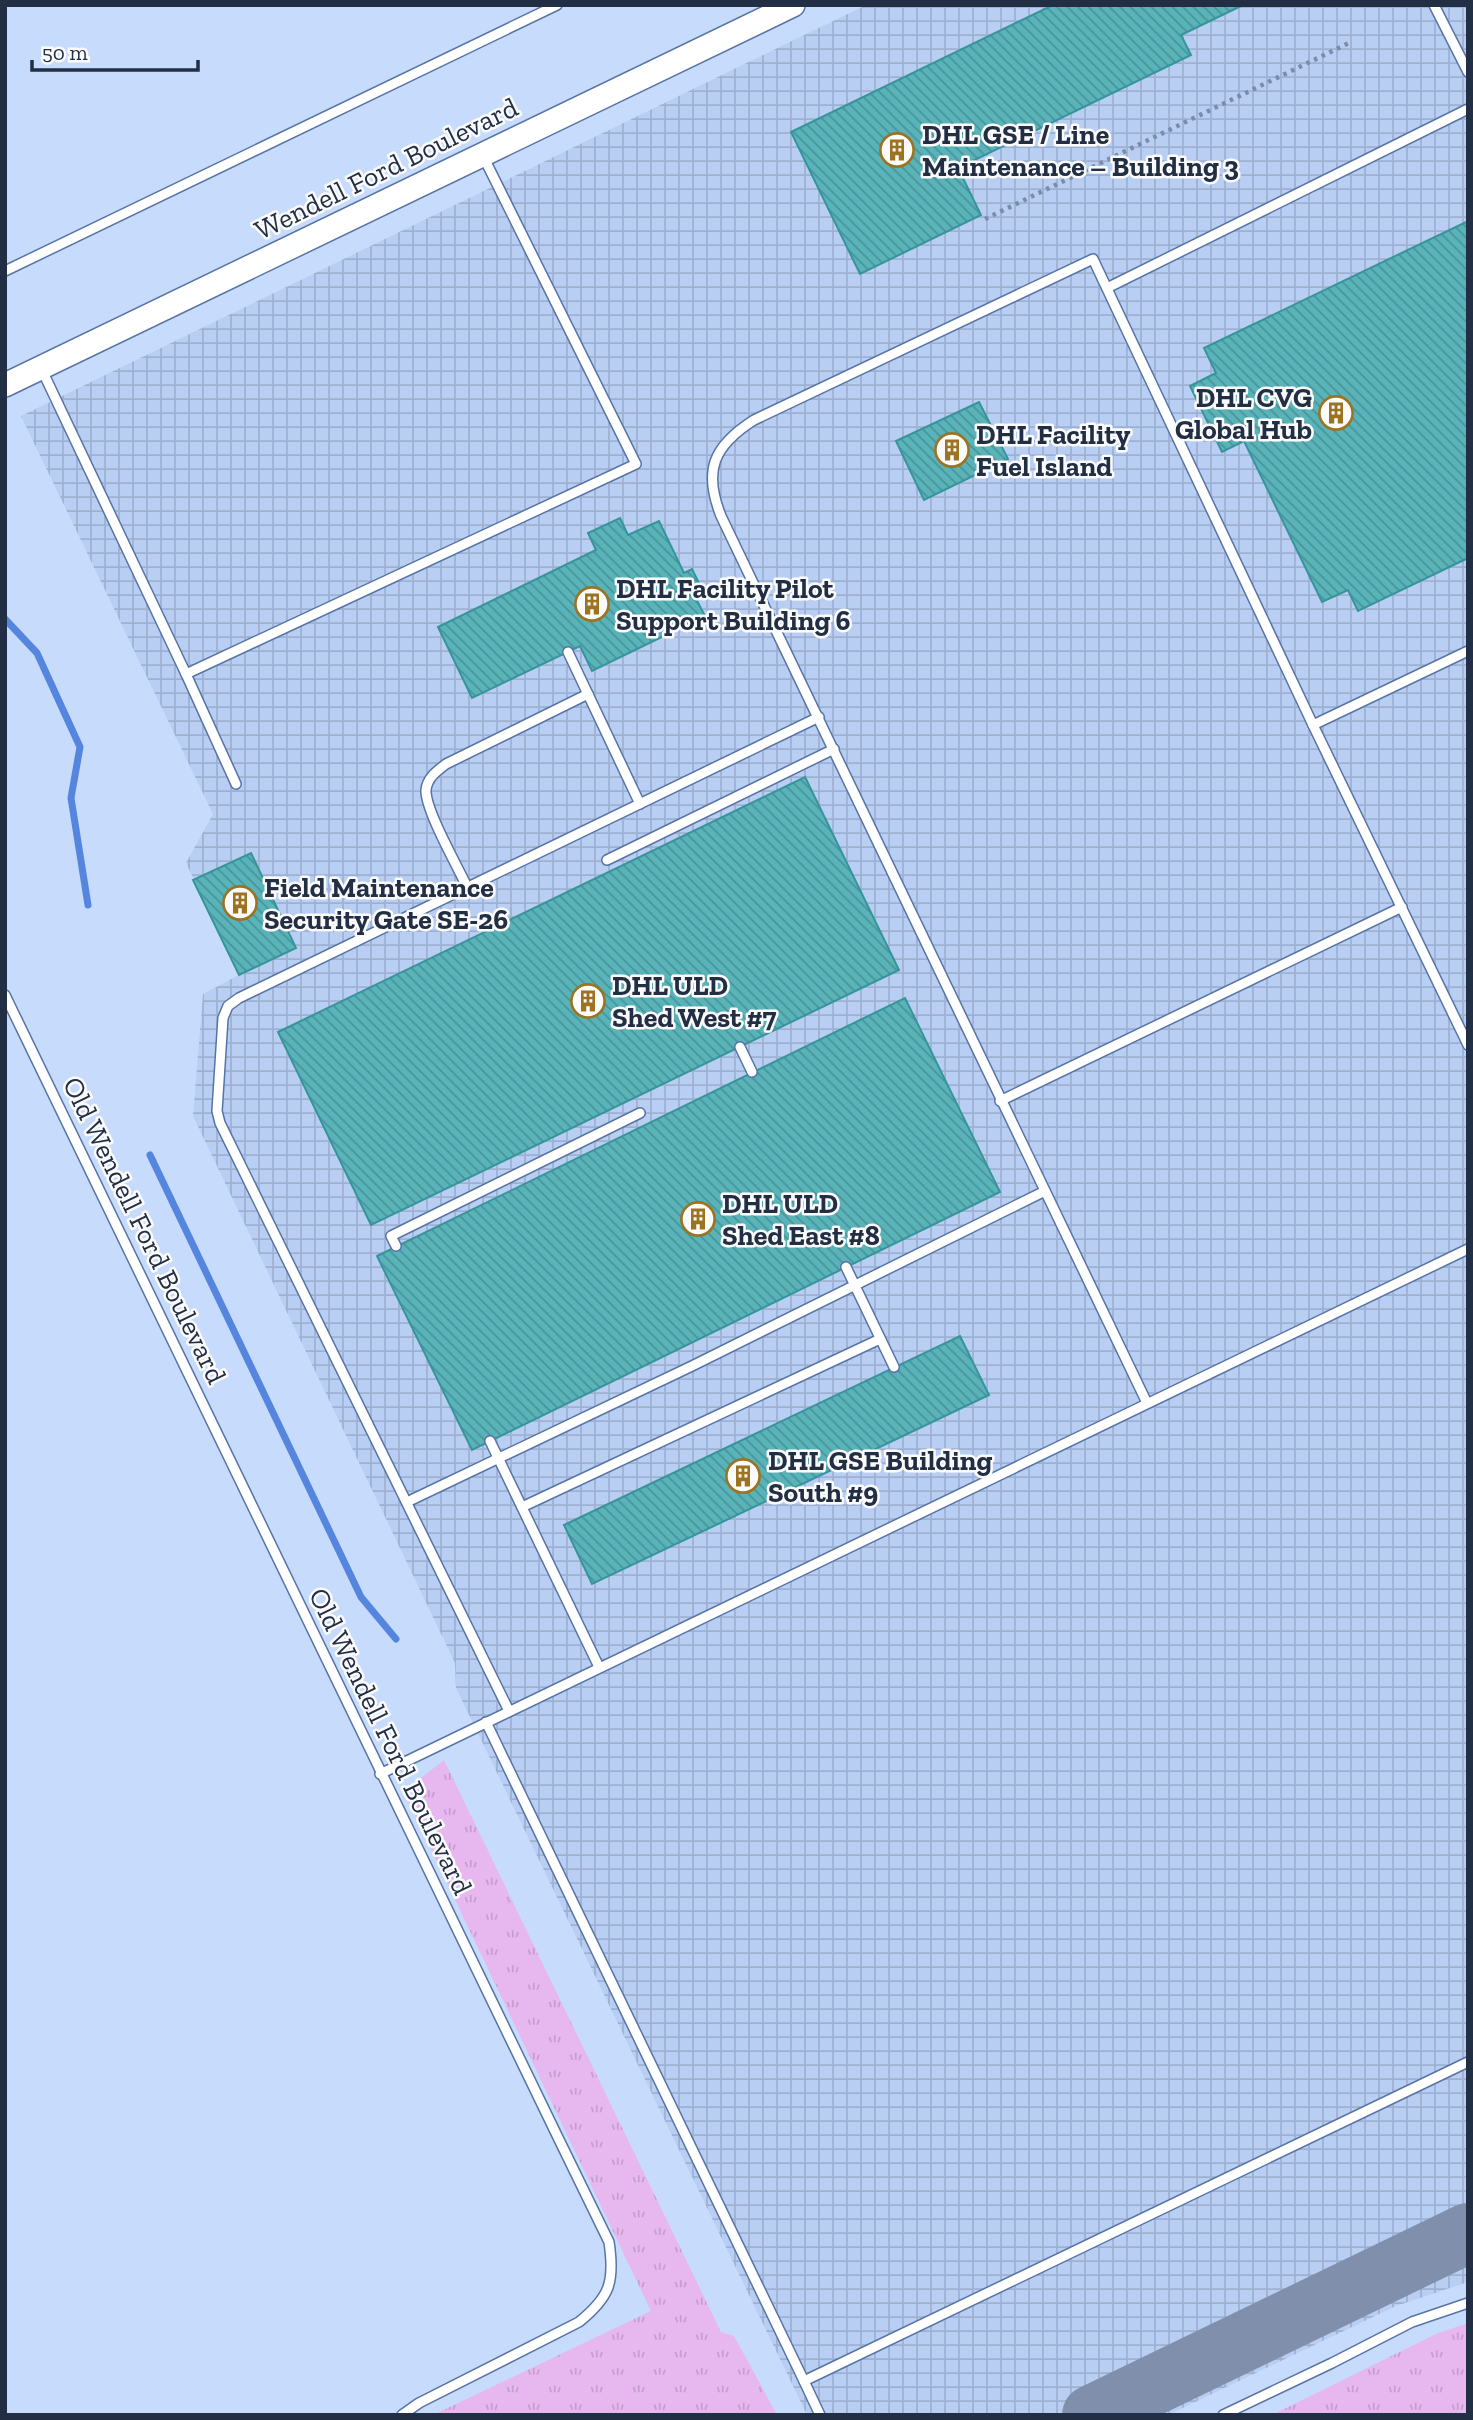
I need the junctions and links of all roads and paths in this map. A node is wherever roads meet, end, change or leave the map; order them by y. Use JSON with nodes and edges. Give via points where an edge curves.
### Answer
{"nodes":[{"id":1,"x":557,"y":5,"type":"edge"},
{"id":2,"x":793,"y":5,"type":"edge"},
{"id":3,"x":1434,"y":5,"type":"edge"},
{"id":4,"x":1349,"y":43,"type":"dead end"},
{"id":5,"x":1468,"y":72,"type":"edge"},
{"id":6,"x":1468,"y":109,"type":"edge"},
{"id":7,"x":482,"y":154,"type":"junction"},
{"id":8,"x":985,"y":219,"type":"dead end"},
{"id":9,"x":5,"y":271,"type":"edge"},
{"id":10,"x":1107,"y":288,"type":"junction"},
{"id":11,"x":41,"y":368,"type":"junction"},
{"id":12,"x":5,"y":385,"type":"edge"},
{"id":13,"x":1468,"y":651,"type":"edge"},
{"id":14,"x":568,"y":652,"type":"dead end"},
{"id":15,"x":186,"y":674,"type":"junction"},
{"id":16,"x":588,"y":694,"type":"junction"},
{"id":17,"x":818,"y":718,"type":"junction"},
{"id":18,"x":1313,"y":725,"type":"junction"},
{"id":19,"x":834,"y":749,"type":"junction"},
{"id":20,"x":236,"y":784,"type":"dead end"},
{"id":21,"x":640,"y":804,"type":"junction"},
{"id":22,"x":607,"y":860,"type":"dead end"},
{"id":23,"x":467,"y":887,"type":"junction"},
{"id":24,"x":1402,"y":907,"type":"junction"},
{"id":25,"x":5,"y":995,"type":"edge"},
{"id":26,"x":1468,"y":1045,"type":"edge"},
{"id":27,"x":740,"y":1047,"type":"dead end"},
{"id":28,"x":752,"y":1072,"type":"dead end"},
{"id":29,"x":1000,"y":1101,"type":"junction"},
{"id":30,"x":640,"y":1113,"type":"dead end"},
{"id":31,"x":1045,"y":1191,"type":"junction"},
{"id":32,"x":396,"y":1246,"type":"dead end"},
{"id":33,"x":1468,"y":1249,"type":"edge"},
{"id":34,"x":846,"y":1267,"type":"dead end"},
{"id":35,"x":854,"y":1285,"type":"junction"},
{"id":36,"x":880,"y":1339,"type":"junction"},
{"id":37,"x":894,"y":1367,"type":"dead end"},
{"id":38,"x":1147,"y":1403,"type":"junction"},
{"id":39,"x":490,"y":1441,"type":"dead end"},
{"id":40,"x":498,"y":1458,"type":"junction"},
{"id":41,"x":407,"y":1503,"type":"junction"},
{"id":42,"x":522,"y":1507,"type":"junction"},
{"id":43,"x":599,"y":1667,"type":"junction"},
{"id":44,"x":509,"y":1711,"type":"junction"},
{"id":45,"x":486,"y":1722,"type":"junction"},
{"id":46,"x":380,"y":1774,"type":"junction"},
{"id":47,"x":1468,"y":2062,"type":"edge"},
{"id":48,"x":1468,"y":2303,"type":"edge"},
{"id":49,"x":804,"y":2381,"type":"junction"},
{"id":50,"x":402,"y":2415,"type":"edge"},
{"id":51,"x":820,"y":2415,"type":"edge"},
{"id":52,"x":1223,"y":2415,"type":"edge"}],
"edges":[{"from":1,"to":9,"type":"lane"},
{"from":2,"to":7,"type":"street","name":"Wendell Ford Boulevard"},
{"from":3,"to":5,"type":"lane"},
{"from":4,"to":8,"type":"path"},
{"from":6,"to":10,"type":"lane"},
{"from":7,"to":11,"type":"street","name":"Wendell Ford Boulevard"},
{"from":7,"to":15,"type":"lane","via":[[636,464]]},
{"from":10,"to":17,"type":"lane","via":[[1093,259],[754,421],[726,443],[711,475],[712,495]]},
{"from":10,"to":18,"type":"lane"},
{"from":11,"to":12,"type":"street","name":"Wendell Ford Boulevard"},
{"from":11,"to":15,"type":"lane"},
{"from":13,"to":18,"type":"lane"},
{"from":14,"to":16,"type":"lane"},
{"from":15,"to":20,"type":"lane"},
{"from":16,"to":21,"type":"lane"},
{"from":16,"to":23,"type":"lane","via":[[446,764],[433,775],[426,789],[429,806]]},
{"from":17,"to":19,"type":"lane"},
{"from":17,"to":21,"type":"lane"},
{"from":18,"to":24,"type":"lane"},
{"from":19,"to":22,"type":"lane"},
{"from":19,"to":29,"type":"lane"},
{"from":21,"to":23,"type":"lane"},
{"from":23,"to":41,"type":"lane","via":[[239,998],[228,1006],[223,1018],[216,1111],[220,1123]]},
{"from":24,"to":26,"type":"lane"},
{"from":24,"to":29,"type":"lane"},
{"from":25,"to":46,"type":"lane","name":"Old Wendell Ford Boulevard"},
{"from":27,"to":28,"type":"lane"},
{"from":29,"to":31,"type":"lane"},
{"from":30,"to":32,"type":"lane","via":[[391,1236]]},
{"from":31,"to":35,"type":"lane"},
{"from":31,"to":38,"type":"lane"},
{"from":33,"to":38,"type":"lane"},
{"from":34,"to":35,"type":"lane"},
{"from":35,"to":36,"type":"lane"},
{"from":35,"to":40,"type":"lane"},
{"from":36,"to":37,"type":"lane"},
{"from":36,"to":42,"type":"lane"},
{"from":38,"to":43,"type":"lane"},
{"from":39,"to":40,"type":"lane"},
{"from":40,"to":41,"type":"lane"},
{"from":40,"to":42,"type":"lane"},
{"from":41,"to":44,"type":"lane"},
{"from":42,"to":43,"type":"lane"},
{"from":43,"to":44,"type":"lane"},
{"from":44,"to":45,"type":"lane"},
{"from":45,"to":46,"type":"lane"},
{"from":45,"to":49,"type":"lane"},
{"from":46,"to":50,"type":"lane","name":"Old Wendell Ford Boulevard","via":[[609,2242],[613,2266],[599,2306],[579,2322]]},
{"from":47,"to":49,"type":"lane"},
{"from":48,"to":52,"type":"lane","via":[[1412,2322]]},
{"from":49,"to":51,"type":"lane"}]}
